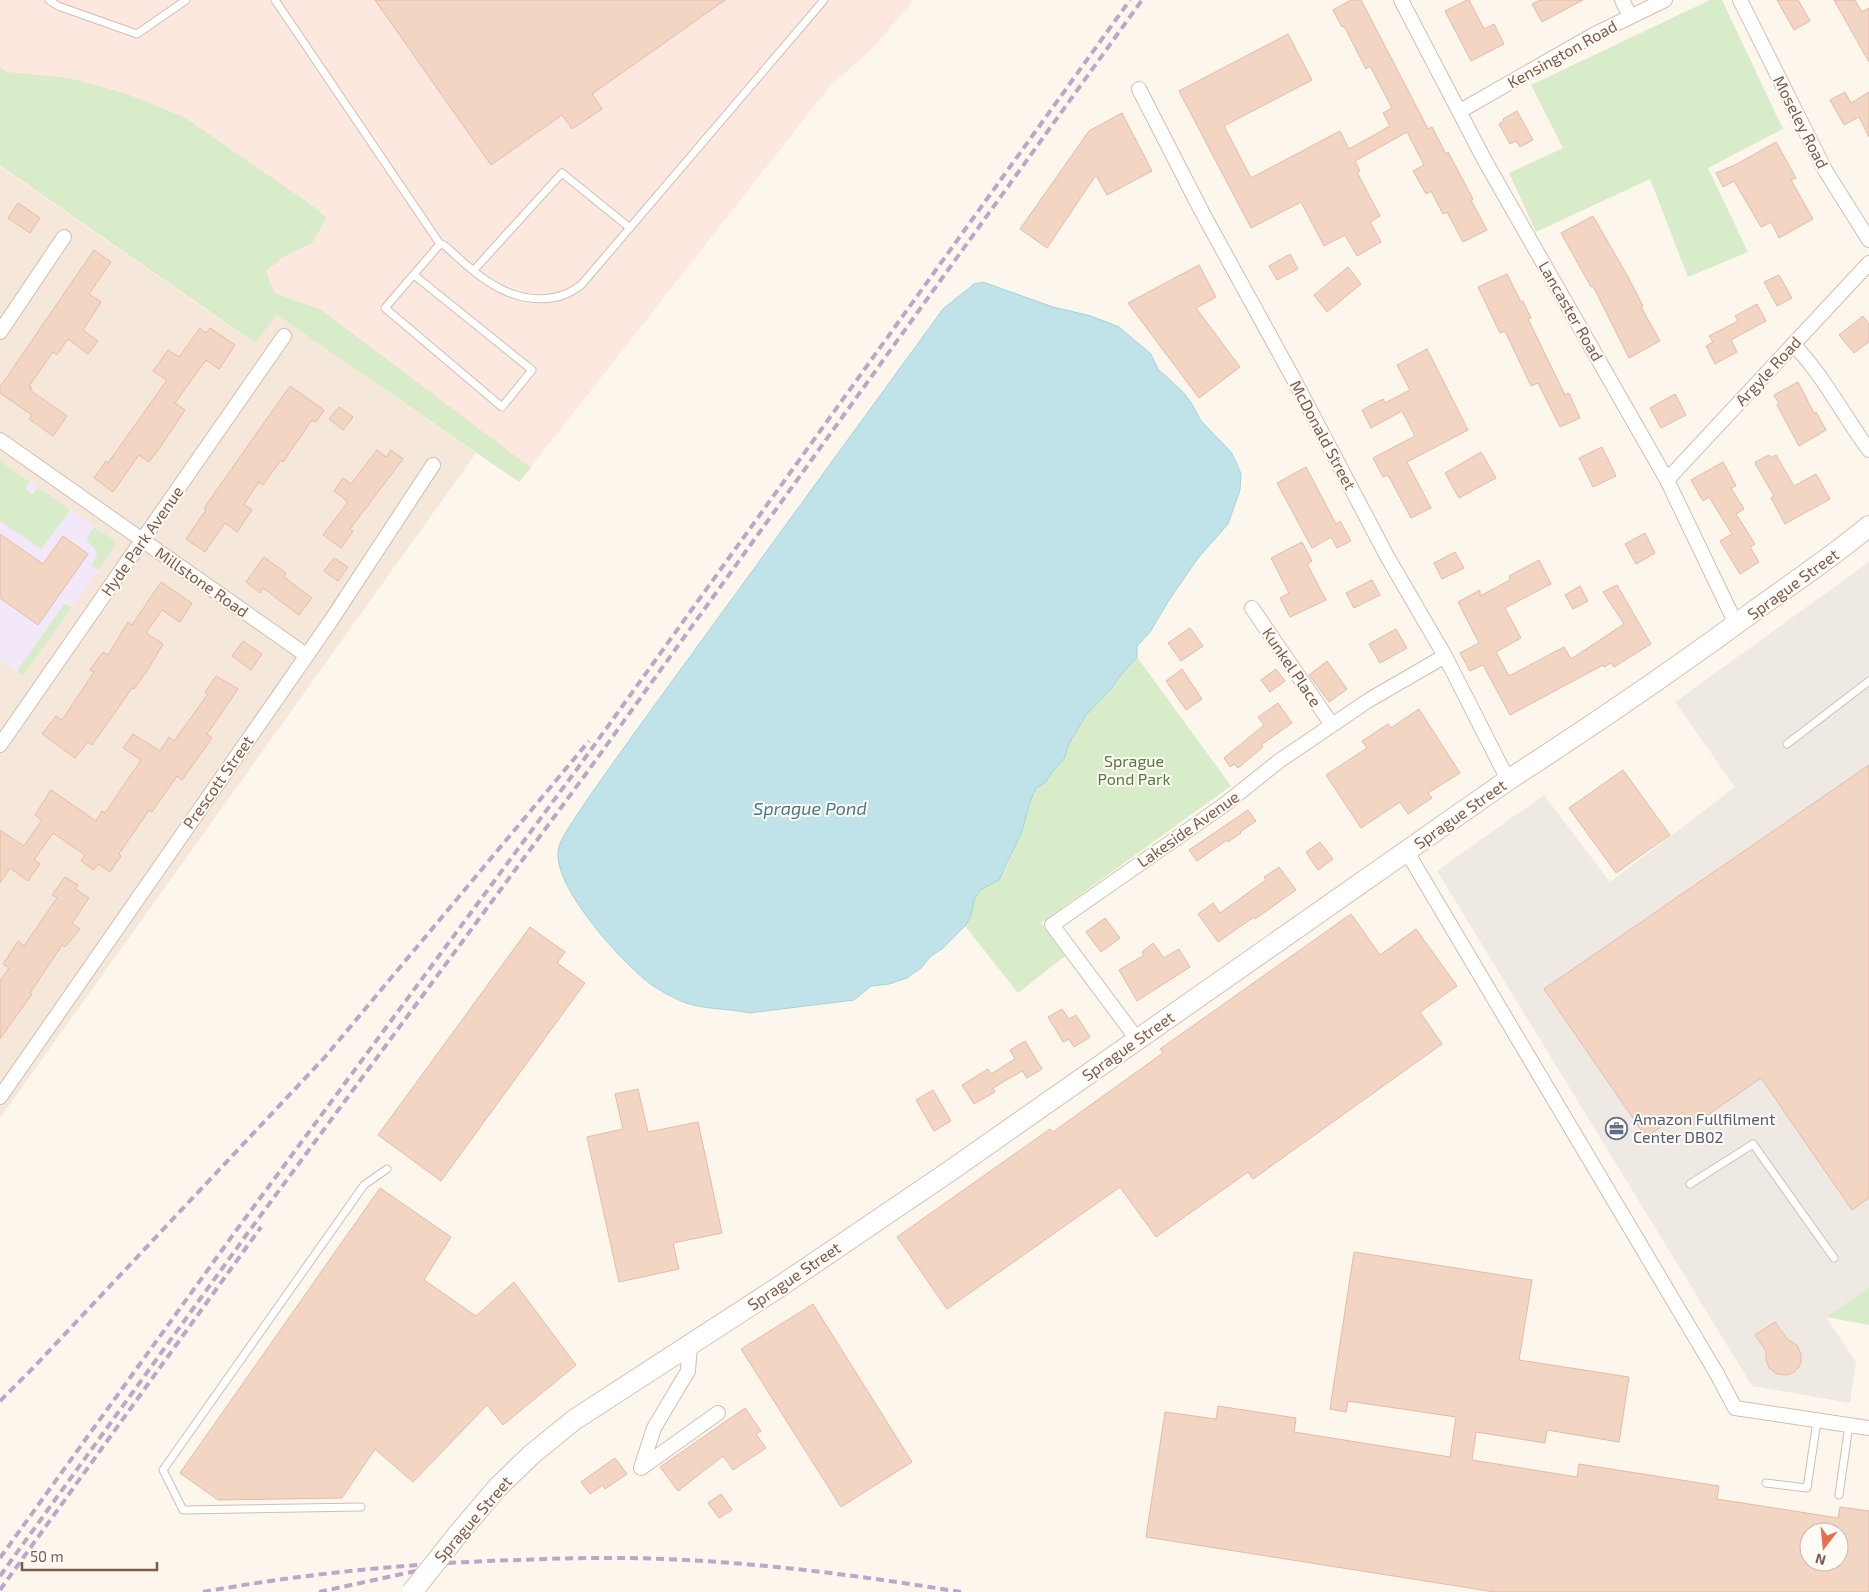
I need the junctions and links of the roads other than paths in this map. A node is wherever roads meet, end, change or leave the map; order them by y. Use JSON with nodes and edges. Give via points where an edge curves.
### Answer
{"nodes":[{"id":1,"x":49,"y":0,"type":"edge"},
{"id":2,"x":186,"y":0,"type":"edge"},
{"id":3,"x":275,"y":0,"type":"edge"},
{"id":4,"x":824,"y":0,"type":"edge"},
{"id":5,"x":1401,"y":0,"type":"edge"},
{"id":6,"x":1622,"y":0,"type":"edge"},
{"id":7,"x":1665,"y":0,"type":"edge"},
{"id":8,"x":1740,"y":0,"type":"edge"},
{"id":9,"x":1630,"y":16,"type":"junction"},
{"id":10,"x":1139,"y":88,"type":"dead end"},
{"id":11,"x":1460,"y":111,"type":"junction"},
{"id":12,"x":630,"y":228,"type":"junction"},
{"id":13,"x":64,"y":237,"type":"dead end"},
{"id":14,"x":1869,"y":240,"type":"edge"},
{"id":15,"x":440,"y":244,"type":"junction"},
{"id":16,"x":1869,"y":263,"type":"edge"},
{"id":17,"x":474,"y":270,"type":"junction"},
{"id":18,"x":414,"y":275,"type":"junction"},
{"id":19,"x":0,"y":332,"type":"edge"},
{"id":20,"x":284,"y":336,"type":"dead end"},
{"id":21,"x":1794,"y":344,"type":"junction"},
{"id":22,"x":0,"y":440,"type":"edge"},
{"id":23,"x":1869,"y":450,"type":"edge"},
{"id":24,"x":433,"y":466,"type":"dead end"},
{"id":25,"x":1666,"y":480,"type":"junction"},
{"id":26,"x":1869,"y":526,"type":"edge"},
{"id":27,"x":142,"y":540,"type":"junction"},
{"id":28,"x":1252,"y":608,"type":"dead end"},
{"id":29,"x":1736,"y":624,"type":"junction"},
{"id":30,"x":306,"y":655,"type":"junction"},
{"id":31,"x":1444,"y":656,"type":"junction"},
{"id":32,"x":1869,"y":681,"type":"edge"},
{"id":33,"x":1332,"y":725,"type":"junction"},
{"id":34,"x":1787,"y":744,"type":"dead end"},
{"id":35,"x":0,"y":745,"type":"edge"},
{"id":36,"x":1508,"y":780,"type":"junction"},
{"id":37,"x":1407,"y":852,"type":"junction"},
{"id":38,"x":1137,"y":1040,"type":"junction"},
{"id":39,"x":2,"y":1090,"type":"edge"},
{"id":40,"x":387,"y":1169,"type":"dead end"},
{"id":41,"x":1690,"y":1184,"type":"dead end"},
{"id":42,"x":1834,"y":1258,"type":"dead end"},
{"id":43,"x":690,"y":1344,"type":"junction"},
{"id":44,"x":718,"y":1413,"type":"dead end"},
{"id":45,"x":1817,"y":1421,"type":"junction"},
{"id":46,"x":1849,"y":1425,"type":"junction"},
{"id":47,"x":1869,"y":1428,"type":"edge"},
{"id":48,"x":1766,"y":1483,"type":"dead end"},
{"id":49,"x":1839,"y":1495,"type":"dead end"},
{"id":50,"x":361,"y":1506,"type":"dead end"},
{"id":51,"x":412,"y":1592,"type":"edge"}],
"edges":[{"from":1,"to":2,"type":"lane","via":[[137,34]]},
{"from":3,"to":15,"type":"lane"},
{"from":4,"to":12,"type":"lane"},
{"from":5,"to":11,"type":"street","name":"Lancaster Road"},
{"from":6,"to":9,"type":"street"},
{"from":7,"to":9,"type":"street","name":"Kensington Road"},
{"from":8,"to":14,"type":"street","name":"Moseley Road","via":[[1825,170]]},
{"from":9,"to":11,"type":"street","name":"Kensington Road"},
{"from":10,"to":31,"type":"street","name":"McDonald Street","via":[[1202,212]]},
{"from":11,"to":25,"type":"street","name":"Lancaster Road","via":[[1485,161]]},
{"from":12,"to":17,"type":"lane","via":[[582,284],[562,297],[538,299],[512,294]]},
{"from":12,"to":17,"type":"lane","via":[[562,173]]},
{"from":13,"to":19,"type":"street"},
{"from":15,"to":17,"type":"lane"},
{"from":15,"to":18,"type":"lane"},
{"from":16,"to":21,"type":"street","name":"Argyle Road"},
{"from":18,"to":18,"type":"lane","via":[[384,308],[502,407],[532,370]]},
{"from":20,"to":27,"type":"street","name":"Hyde Park Avenue"},
{"from":21,"to":23,"type":"street","via":[[1824,380]]},
{"from":21,"to":25,"type":"street","name":"Argyle Road"},
{"from":22,"to":27,"type":"street","name":"Millstone Road"},
{"from":24,"to":30,"type":"street","name":"Prescott Street"},
{"from":25,"to":29,"type":"street","name":"Lancaster Road"},
{"from":26,"to":29,"type":"main road","name":"Sprague Street"},
{"from":27,"to":30,"type":"street","name":"Millstone Road"},
{"from":27,"to":35,"type":"street","name":"Hyde Park Avenue"},
{"from":28,"to":33,"type":"street","name":"Kunkel Place"},
{"from":29,"to":36,"type":"main road","name":"Sprague Street","via":[[1574,738]]},
{"from":30,"to":39,"type":"street","name":"Prescott Street"},
{"from":31,"to":33,"type":"street","name":"Lakeside Avenue"},
{"from":31,"to":36,"type":"street","name":"McDonald Street"},
{"from":32,"to":34,"type":"lane"},
{"from":33,"to":38,"type":"street","name":"Lakeside Avenue","via":[[1052,925]]},
{"from":36,"to":37,"type":"main road","name":"Sprague Street"},
{"from":37,"to":38,"type":"main road","name":"Sprague Street"},
{"from":37,"to":45,"type":"street","via":[[1735,1408]]},
{"from":38,"to":43,"type":"main road","name":"Sprague Street","via":[[786,1282]]},
{"from":40,"to":50,"type":"lane","via":[[364,1185],[163,1470],[183,1510]]},
{"from":41,"to":42,"type":"lane","via":[[1753,1144]]},
{"from":43,"to":44,"type":"street","via":[[688,1371],[654,1428],[641,1468]]},
{"from":43,"to":51,"type":"main road","name":"Sprague Street","bridge":true,"via":[[552,1437],[497,1488]]},
{"from":45,"to":46,"type":"street"},
{"from":45,"to":48,"type":"lane","via":[[1807,1488]]},
{"from":46,"to":47,"type":"street"},
{"from":46,"to":49,"type":"lane"}]}
